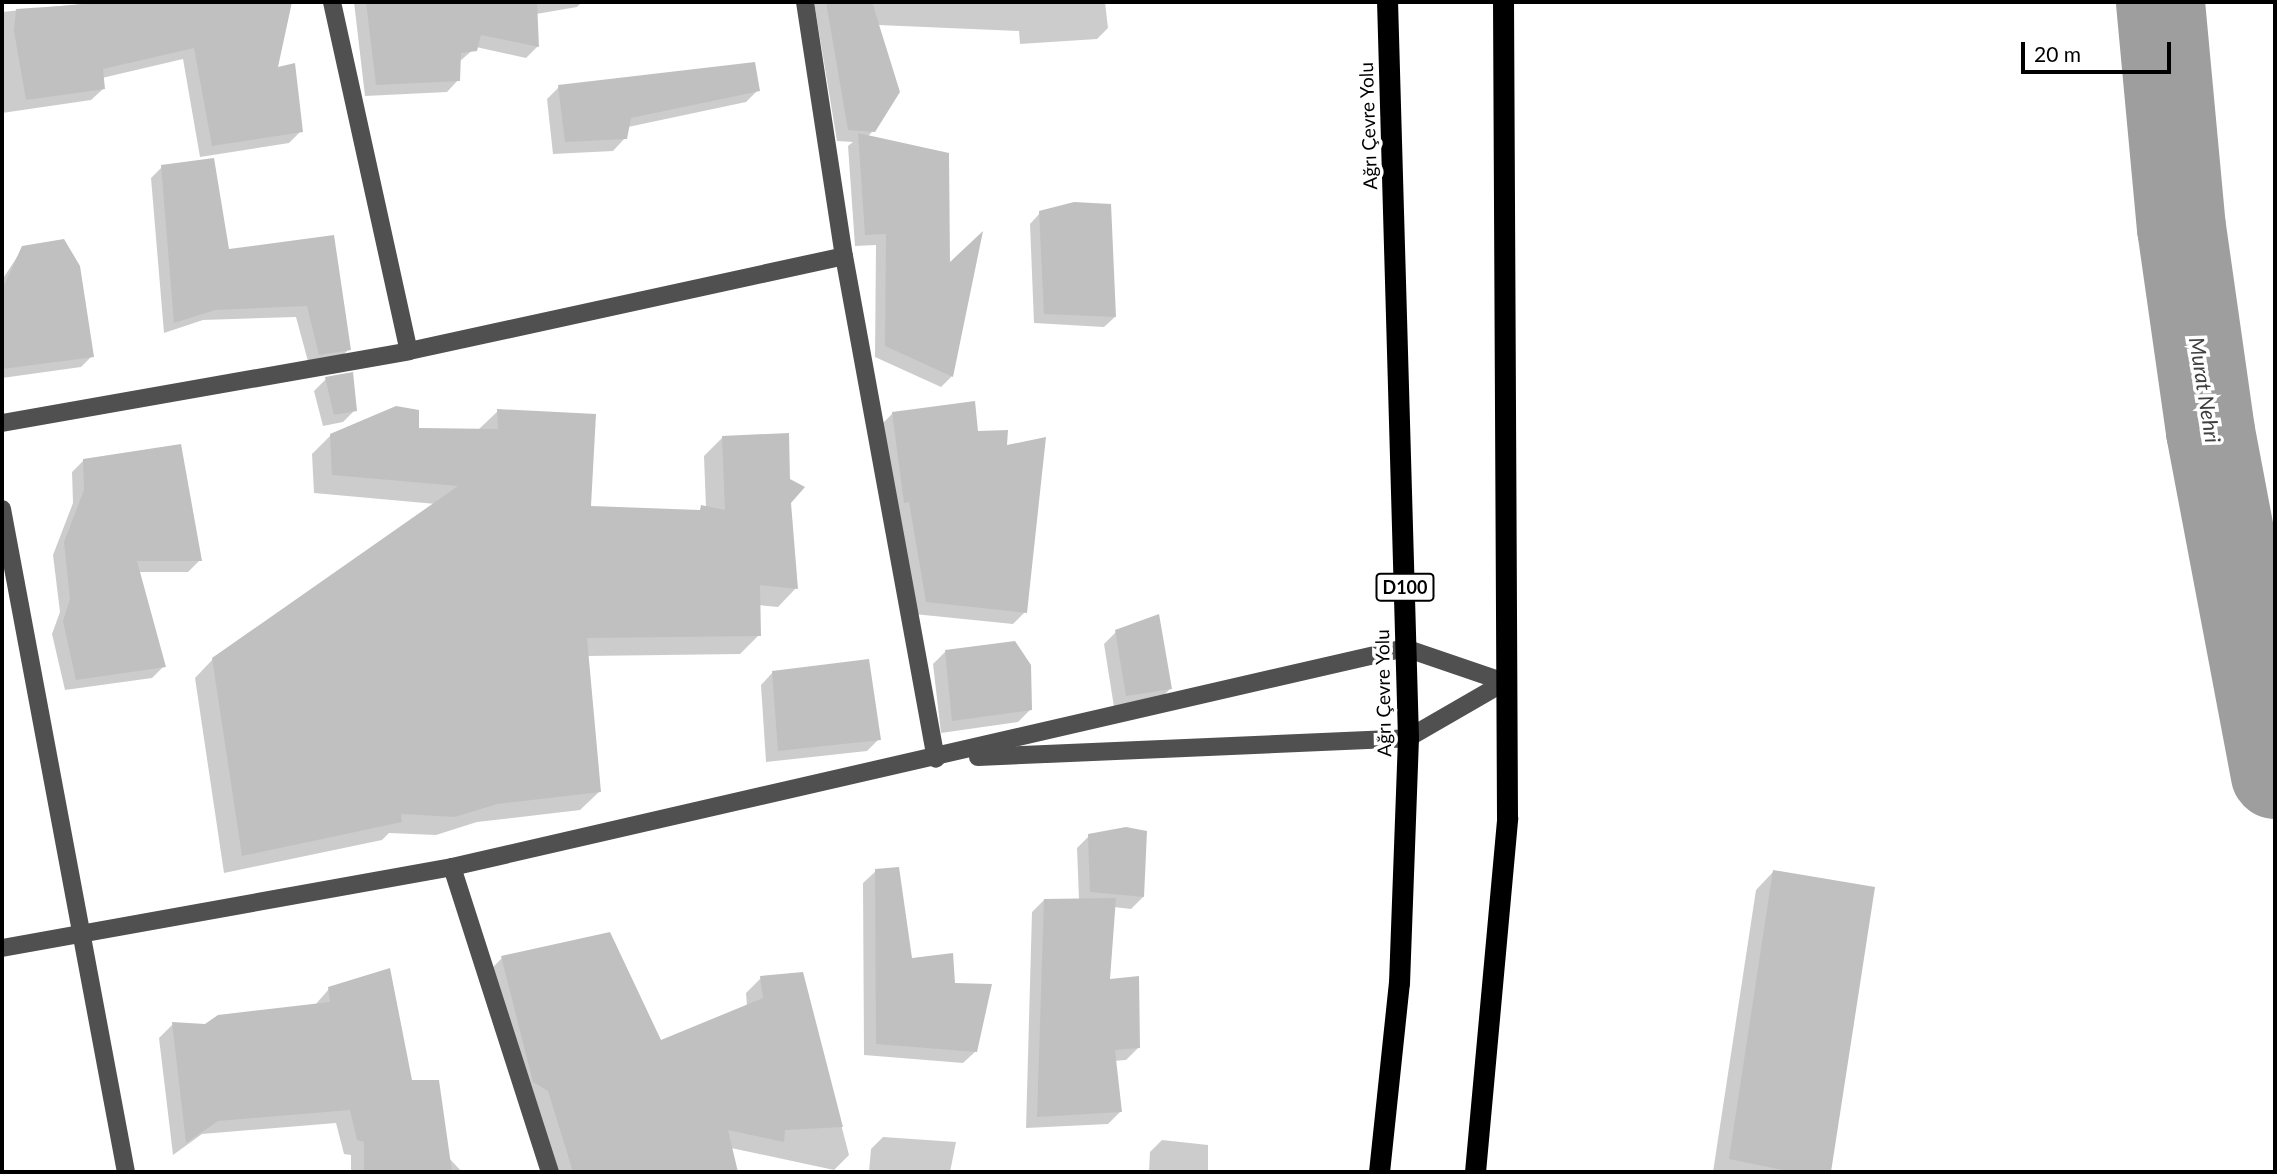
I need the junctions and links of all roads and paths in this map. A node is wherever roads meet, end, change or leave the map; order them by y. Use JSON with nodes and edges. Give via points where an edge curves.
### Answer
{"nodes":[{"id":1,"x":332,"y":2,"type":"edge"},
{"id":2,"x":805,"y":2,"type":"edge"},
{"id":3,"x":1387,"y":2,"type":"edge"},
{"id":4,"x":1503,"y":2,"type":"edge"},
{"id":5,"x":844,"y":256,"type":"junction"},
{"id":6,"x":409,"y":351,"type":"junction"},
{"id":7,"x":2,"y":423,"type":"edge"},
{"id":8,"x":2,"y":509,"type":"edge"},
{"id":9,"x":1405,"y":648,"type":"junction"},
{"id":10,"x":1505,"y":682,"type":"junction"},
{"id":11,"x":1408,"y":738,"type":"junction"},
{"id":12,"x":936,"y":759,"type":"junction"},
{"id":13,"x":453,"y":867,"type":"junction"},
{"id":14,"x":83,"y":932,"type":"junction"},
{"id":15,"x":2,"y":948,"type":"edge"},
{"id":16,"x":126,"y":1172,"type":"edge"},
{"id":17,"x":550,"y":1172,"type":"edge"},
{"id":18,"x":1379,"y":1172,"type":"edge"},
{"id":19,"x":1475,"y":1172,"type":"edge"}],
"edges":[{"from":1,"to":6,"type":"street"},
{"from":2,"to":5,"type":"street"},
{"from":3,"to":9,"type":"highway","name":"Ağrı Çevre Yolu","number":"D100"},
{"from":4,"to":10,"type":"highway"},
{"from":5,"to":6,"type":"street"},
{"from":5,"to":12,"type":"street"},
{"from":6,"to":7,"type":"street"},
{"from":8,"to":14,"type":"street"},
{"from":9,"to":10,"type":"street"},
{"from":9,"to":11,"type":"highway","name":"Ağrı Çevre Yolu","number":"D100"},
{"from":9,"to":12,"type":"street"},
{"from":10,"to":11,"type":"street"},
{"from":10,"to":19,"type":"highway","via":[[1507,817]]},
{"from":11,"to":12,"type":"street"},
{"from":11,"to":18,"type":"highway","name":"Ağrı Çevre Yolu","number":"D100","via":[[1399,983]]},
{"from":12,"to":13,"type":"street"},
{"from":13,"to":14,"type":"street"},
{"from":13,"to":17,"type":"street"},
{"from":14,"to":15,"type":"street"},
{"from":14,"to":16,"type":"street"}]}
